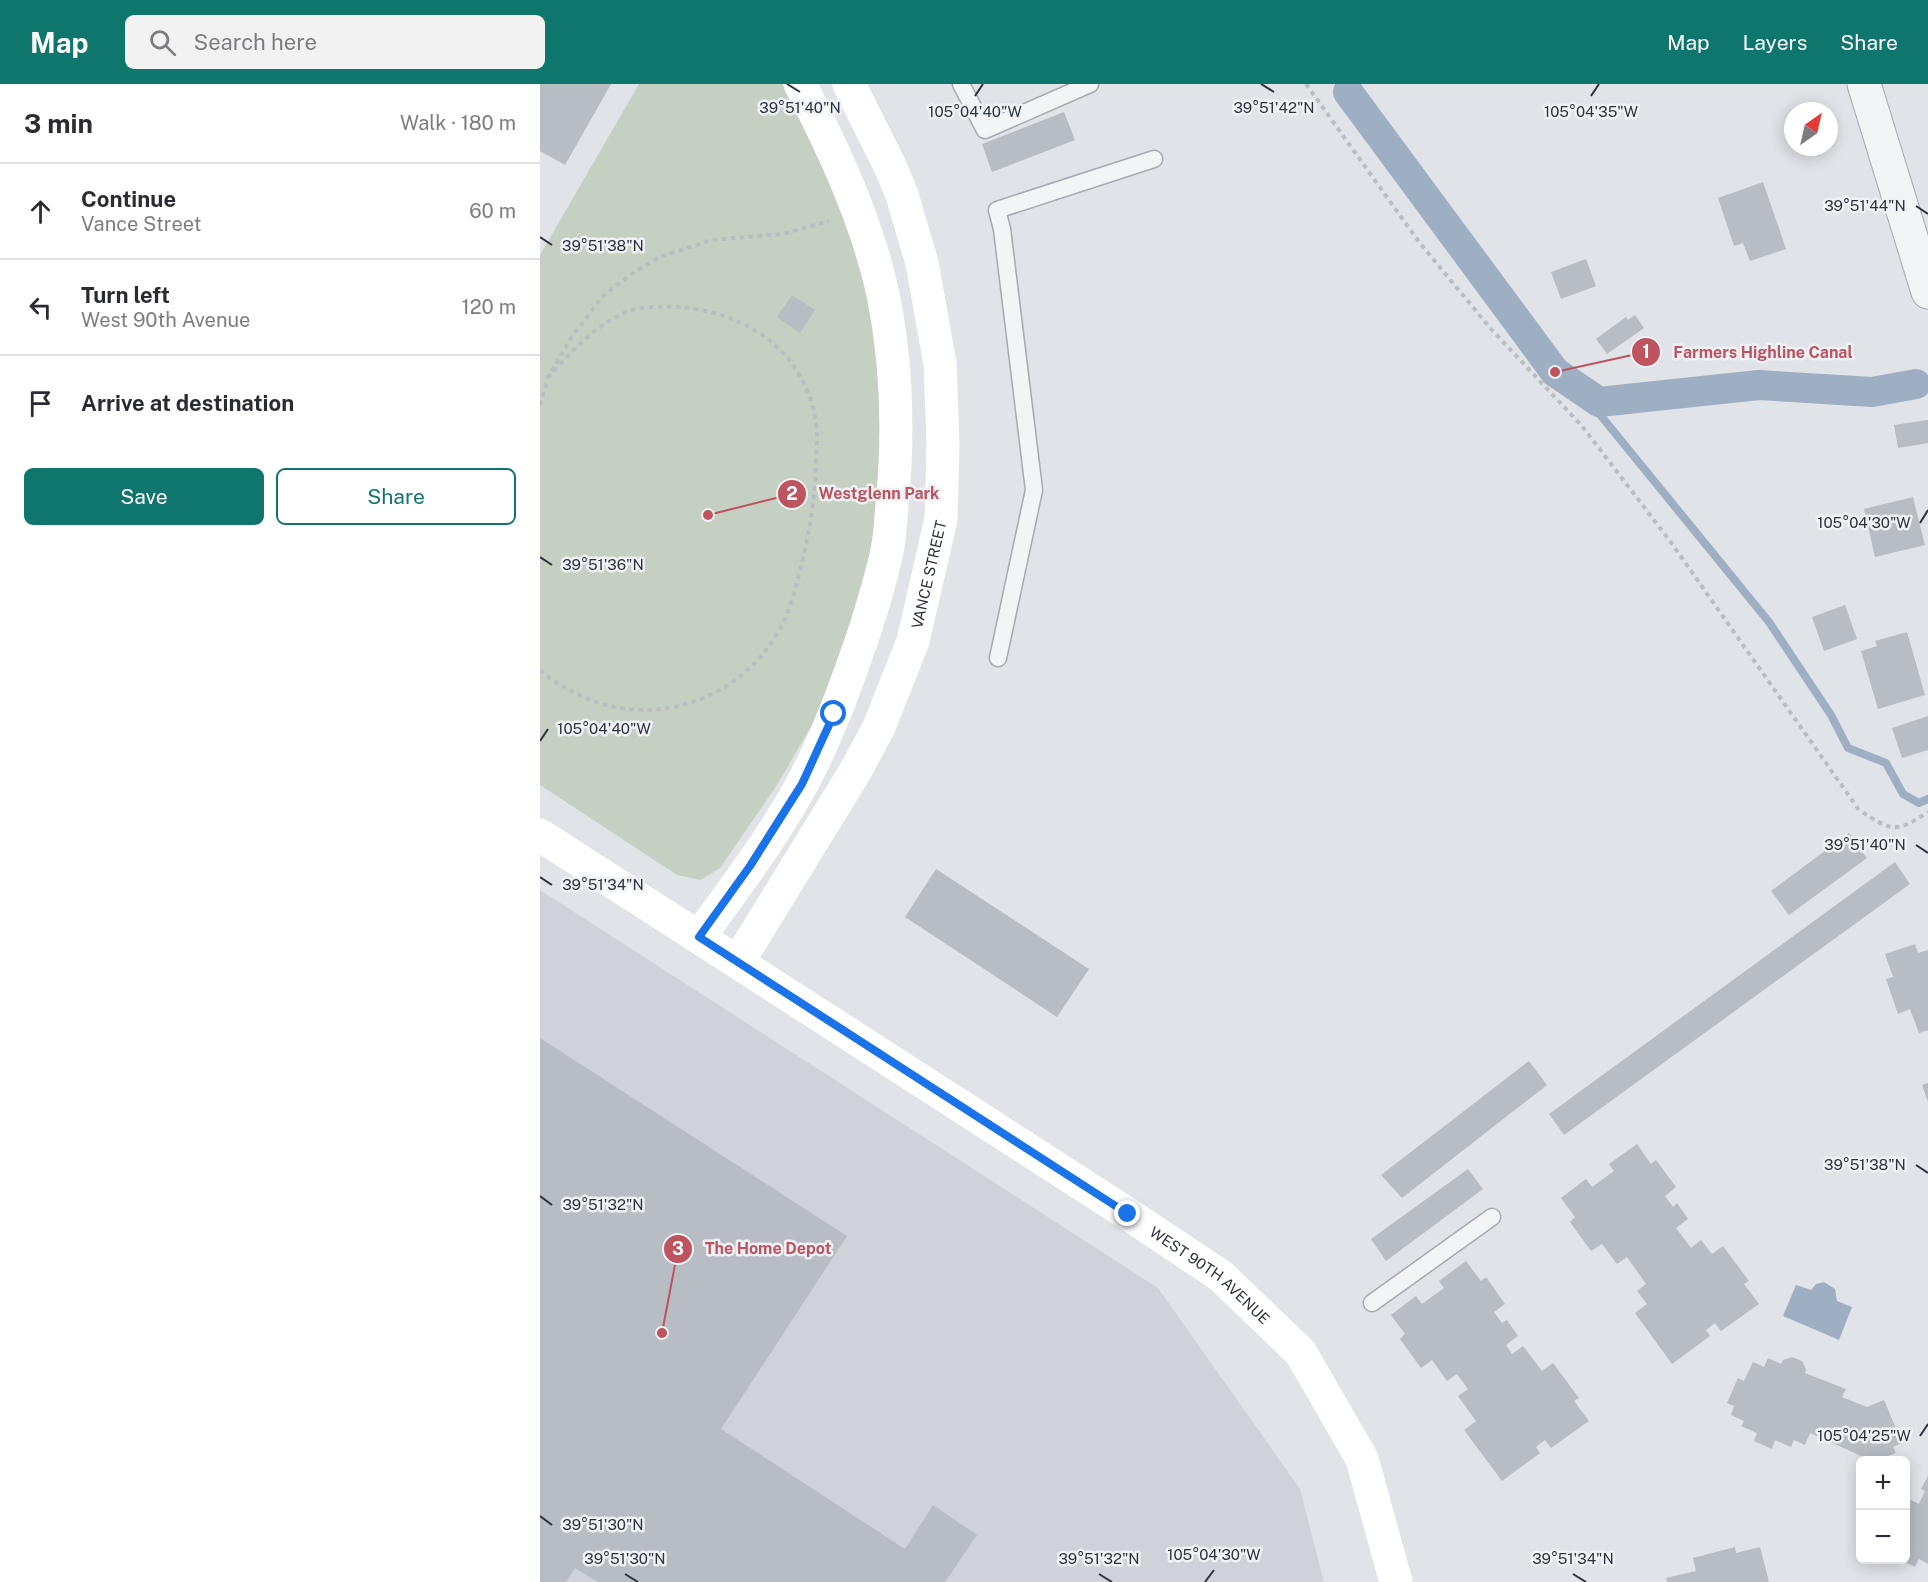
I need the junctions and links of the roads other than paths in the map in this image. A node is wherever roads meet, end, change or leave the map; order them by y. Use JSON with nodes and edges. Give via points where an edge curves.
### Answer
{"nodes":[{"id":1,"x":800,"y":84,"type":"edge"},
{"id":2,"x":849,"y":84,"type":"edge"},
{"id":3,"x":961,"y":84,"type":"edge"},
{"id":4,"x":1090,"y":84,"type":"edge"},
{"id":5,"x":1864,"y":84,"type":"edge"},
{"id":6,"x":1154,"y":159,"type":"dead end"},
{"id":7,"x":1928,"y":292,"type":"edge"},
{"id":8,"x":998,"y":658,"type":"dead end"},
{"id":9,"x":540,"y":835,"type":"edge"},
{"id":10,"x":699,"y":937,"type":"junction"},
{"id":11,"x":738,"y":962,"type":"junction"},
{"id":12,"x":1492,"y":1216,"type":"dead end"},
{"id":13,"x":1372,"y":1303,"type":"dead end"},
{"id":14,"x":1396,"y":1582,"type":"edge"}],
"edges":[{"from":1,"to":10,"type":"street","via":[[857,211],[882,293],[896,406],[896,462],[888,546],[855,660],[802,784]]},
{"from":2,"to":11,"type":"street","name":"VANCE STREET","via":[[902,195],[922,263],[940,364],[941,519],[913,641],[879,727]]},
{"from":3,"to":4,"type":"lane","via":[[985,130]]},
{"from":5,"to":7,"type":"street"},
{"from":6,"to":8,"type":"lane","via":[[998,210],[1034,490]]},
{"from":9,"to":10,"type":"street","name":"WEST 90TH AVENUE"},
{"from":10,"to":11,"type":"street","name":"WEST 90TH AVENUE"},
{"from":11,"to":14,"type":"street","name":"WEST 90TH AVENUE","via":[[1221,1276],[1301,1353],[1362,1459]]},
{"from":12,"to":13,"type":"lane"}]}
